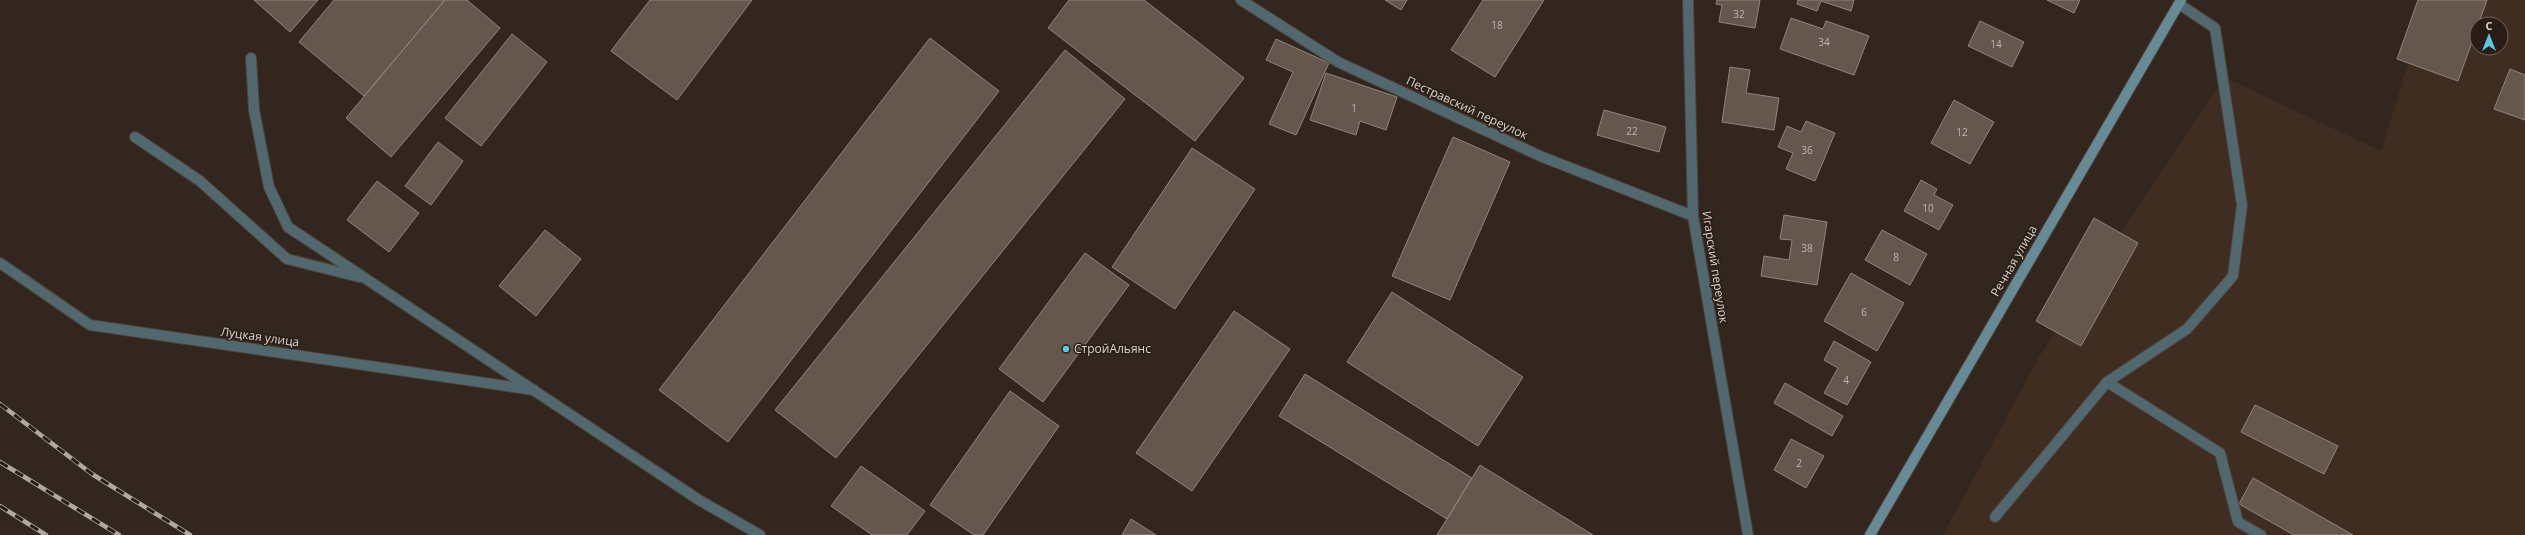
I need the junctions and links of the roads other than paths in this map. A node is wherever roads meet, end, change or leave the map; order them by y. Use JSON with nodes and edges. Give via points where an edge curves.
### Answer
{"nodes":[{"id":1,"x":1241,"y":0,"type":"edge"},
{"id":2,"x":1688,"y":0,"type":"edge"},
{"id":3,"x":2180,"y":2,"type":"edge"},
{"id":4,"x":251,"y":58,"type":"dead end"},
{"id":5,"x":135,"y":137,"type":"dead end"},
{"id":6,"x":1693,"y":216,"type":"junction"},
{"id":7,"x":0,"y":262,"type":"edge"},
{"id":8,"x":367,"y":279,"type":"junction"},
{"id":9,"x":2107,"y":382,"type":"junction"},
{"id":10,"x":534,"y":390,"type":"junction"},
{"id":11,"x":1995,"y":517,"type":"dead end"},
{"id":12,"x":760,"y":535,"type":"edge"},
{"id":13,"x":1748,"y":535,"type":"edge"},
{"id":14,"x":1870,"y":535,"type":"edge"},
{"id":15,"x":2261,"y":535,"type":"edge"}],
"edges":[{"from":1,"to":6,"type":"street","name":"Пестравский переулок","via":[[1338,62],[1540,156]]},
{"from":2,"to":6,"type":"street","name":"Игарский переулок"},
{"from":3,"to":9,"type":"street","via":[[2215,28],[2242,205],[2233,276],[2187,329]]},
{"from":3,"to":14,"type":"street","name":"Речная улица"},
{"from":4,"to":8,"type":"street","via":[[254,110],[269,187],[288,227]]},
{"from":5,"to":8,"type":"street","via":[[200,181],[286,259]]},
{"from":6,"to":13,"type":"street","name":"Игарский переулок"},
{"from":7,"to":10,"type":"street","name":"Луцкая улица","via":[[90,325]]},
{"from":8,"to":10,"type":"street"},
{"from":9,"to":11,"type":"street"},
{"from":9,"to":15,"type":"street","via":[[2220,453],[2238,522]]},
{"from":10,"to":12,"type":"street","via":[[699,500]]}]}
